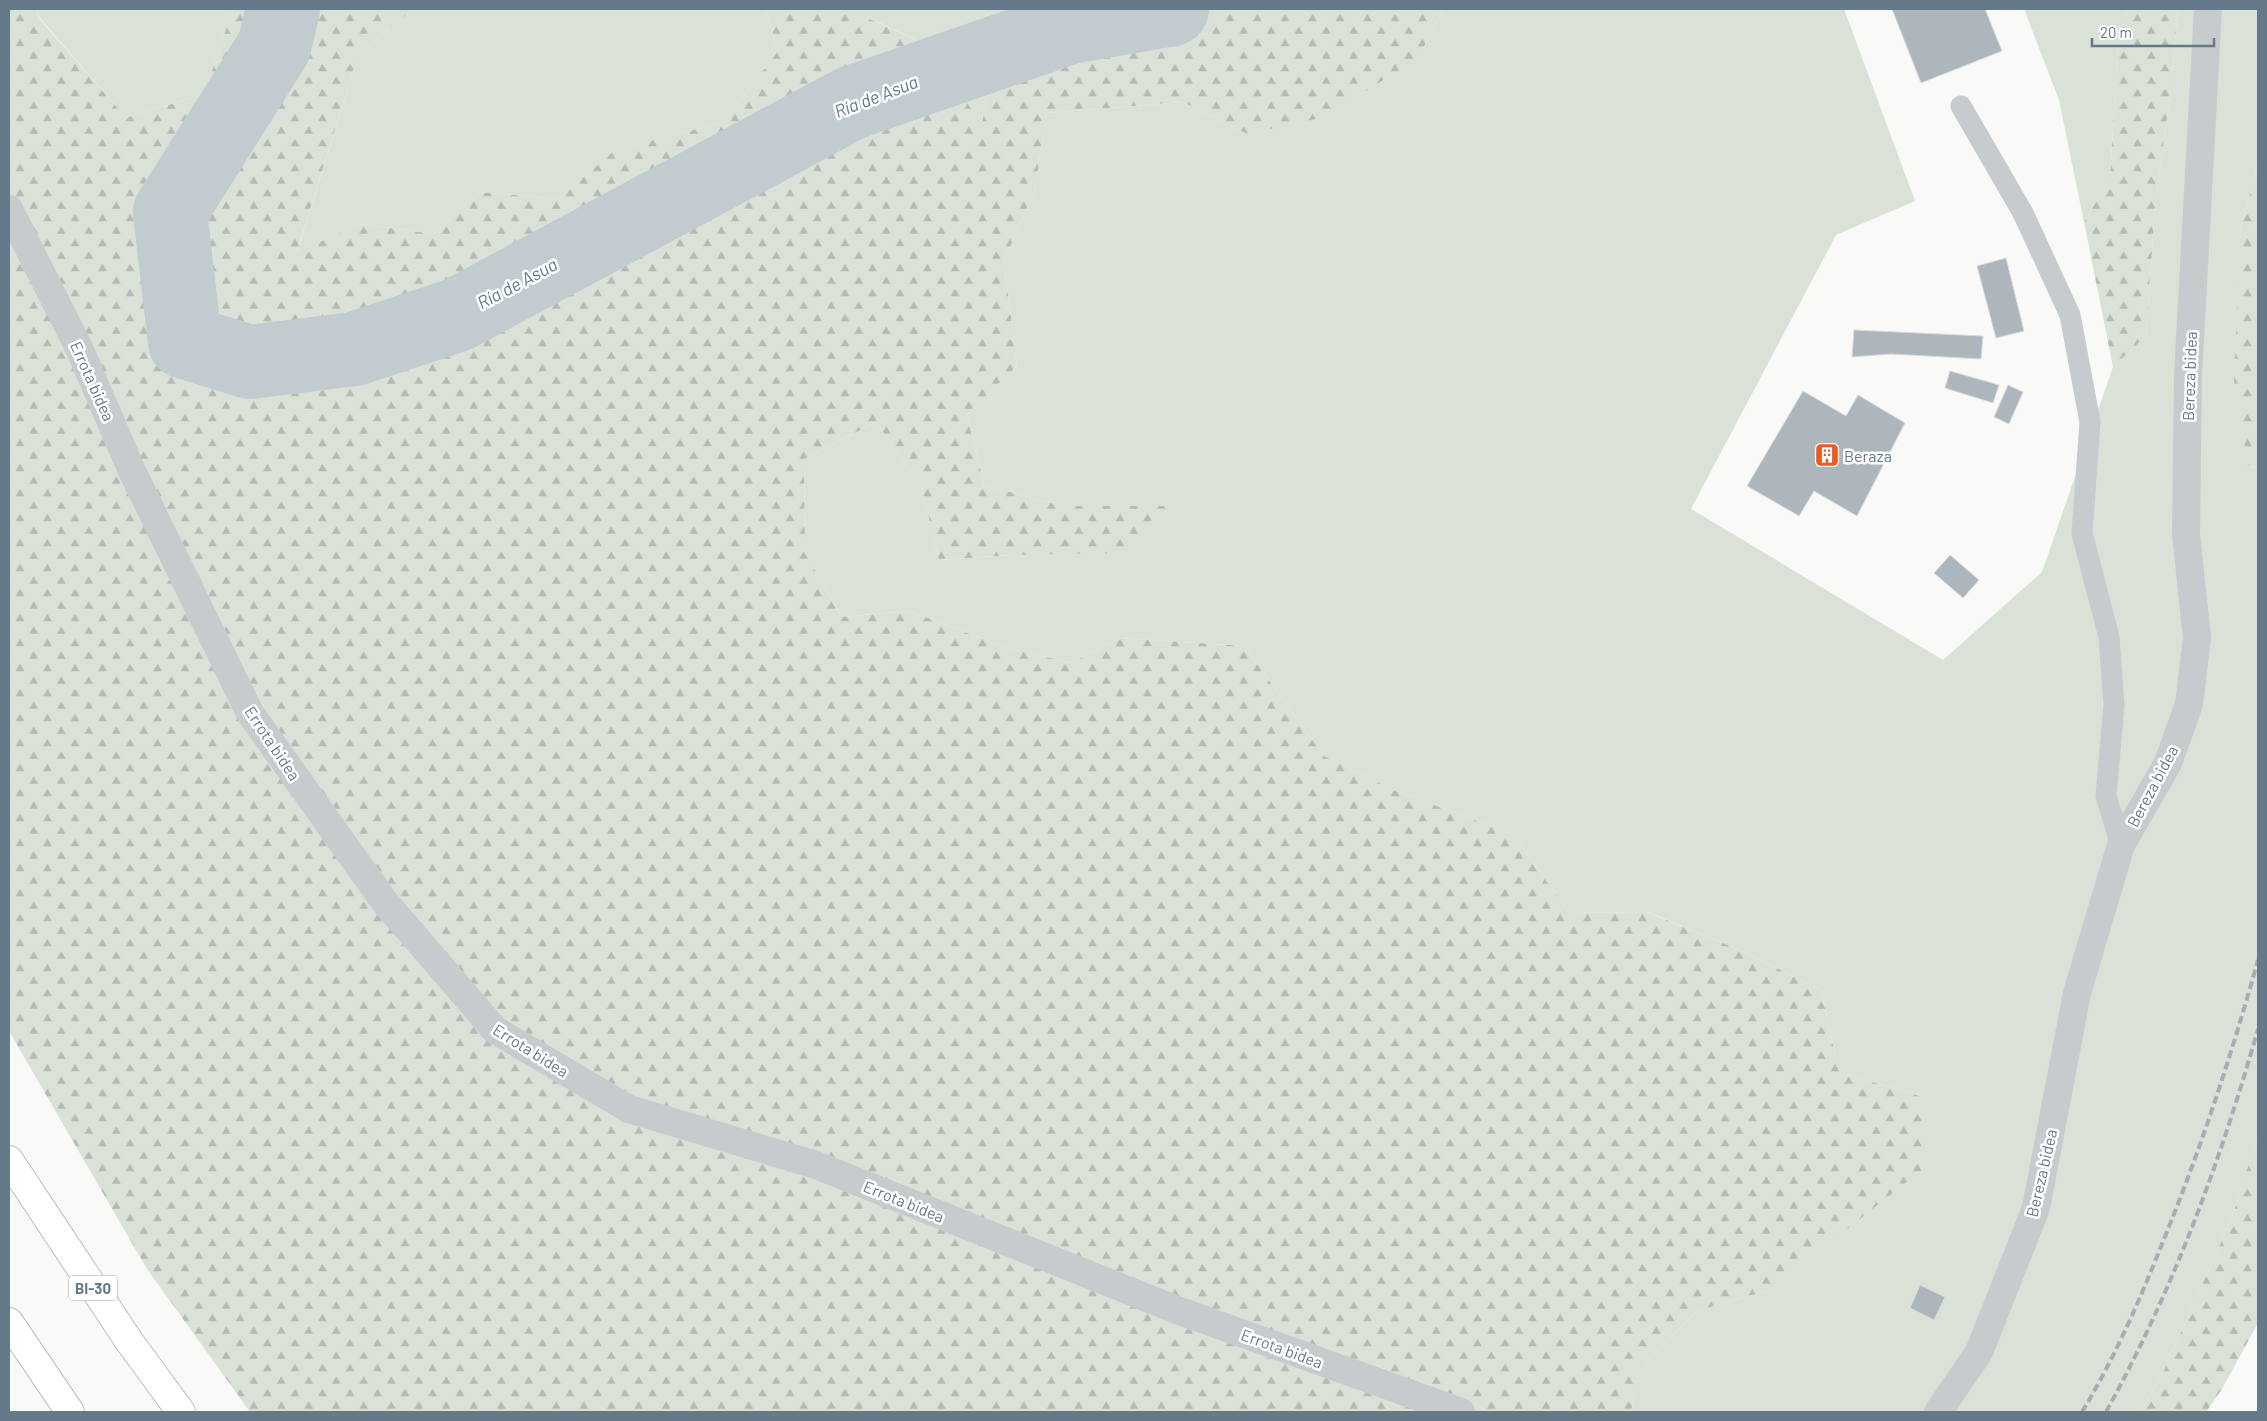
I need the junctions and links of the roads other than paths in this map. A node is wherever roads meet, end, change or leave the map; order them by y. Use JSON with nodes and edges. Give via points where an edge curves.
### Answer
{"nodes":[{"id":1,"x":2208,"y":9,"type":"edge"},
{"id":2,"x":1961,"y":106,"type":"dead end"},
{"id":3,"x":9,"y":210,"type":"edge"},
{"id":4,"x":2121,"y":845,"type":"junction"},
{"id":5,"x":9,"y":1160,"type":"edge"},
{"id":6,"x":9,"y":1322,"type":"edge"},
{"id":7,"x":70,"y":1412,"type":"edge"},
{"id":8,"x":181,"y":1412,"type":"edge"},
{"id":9,"x":1462,"y":1412,"type":"edge"},
{"id":10,"x":1938,"y":1412,"type":"edge"}],
"edges":[{"from":1,"to":4,"type":"street","name":"Bereza bidea","via":[[2188,375],[2186,534],[2197,638],[2189,704],[2168,764]]},
{"from":2,"to":4,"type":"lane","via":[[2023,212],[2070,315],[2090,422],[2082,533],[2109,637],[2114,705],[2106,796]]},
{"from":3,"to":9,"type":"street","name":"Errota bidea","via":[[80,350],[132,471],[250,713],[384,901],[494,1030],[629,1109],[816,1165],[1177,1310]]},
{"from":4,"to":10,"type":"street","name":"Bereza bidea","via":[[2076,993],[2036,1208],[1979,1352]]},
{"from":5,"to":8,"type":"highway","number":"BI-30","via":[[129,1341]]},
{"from":6,"to":7,"type":"highway"}]}
